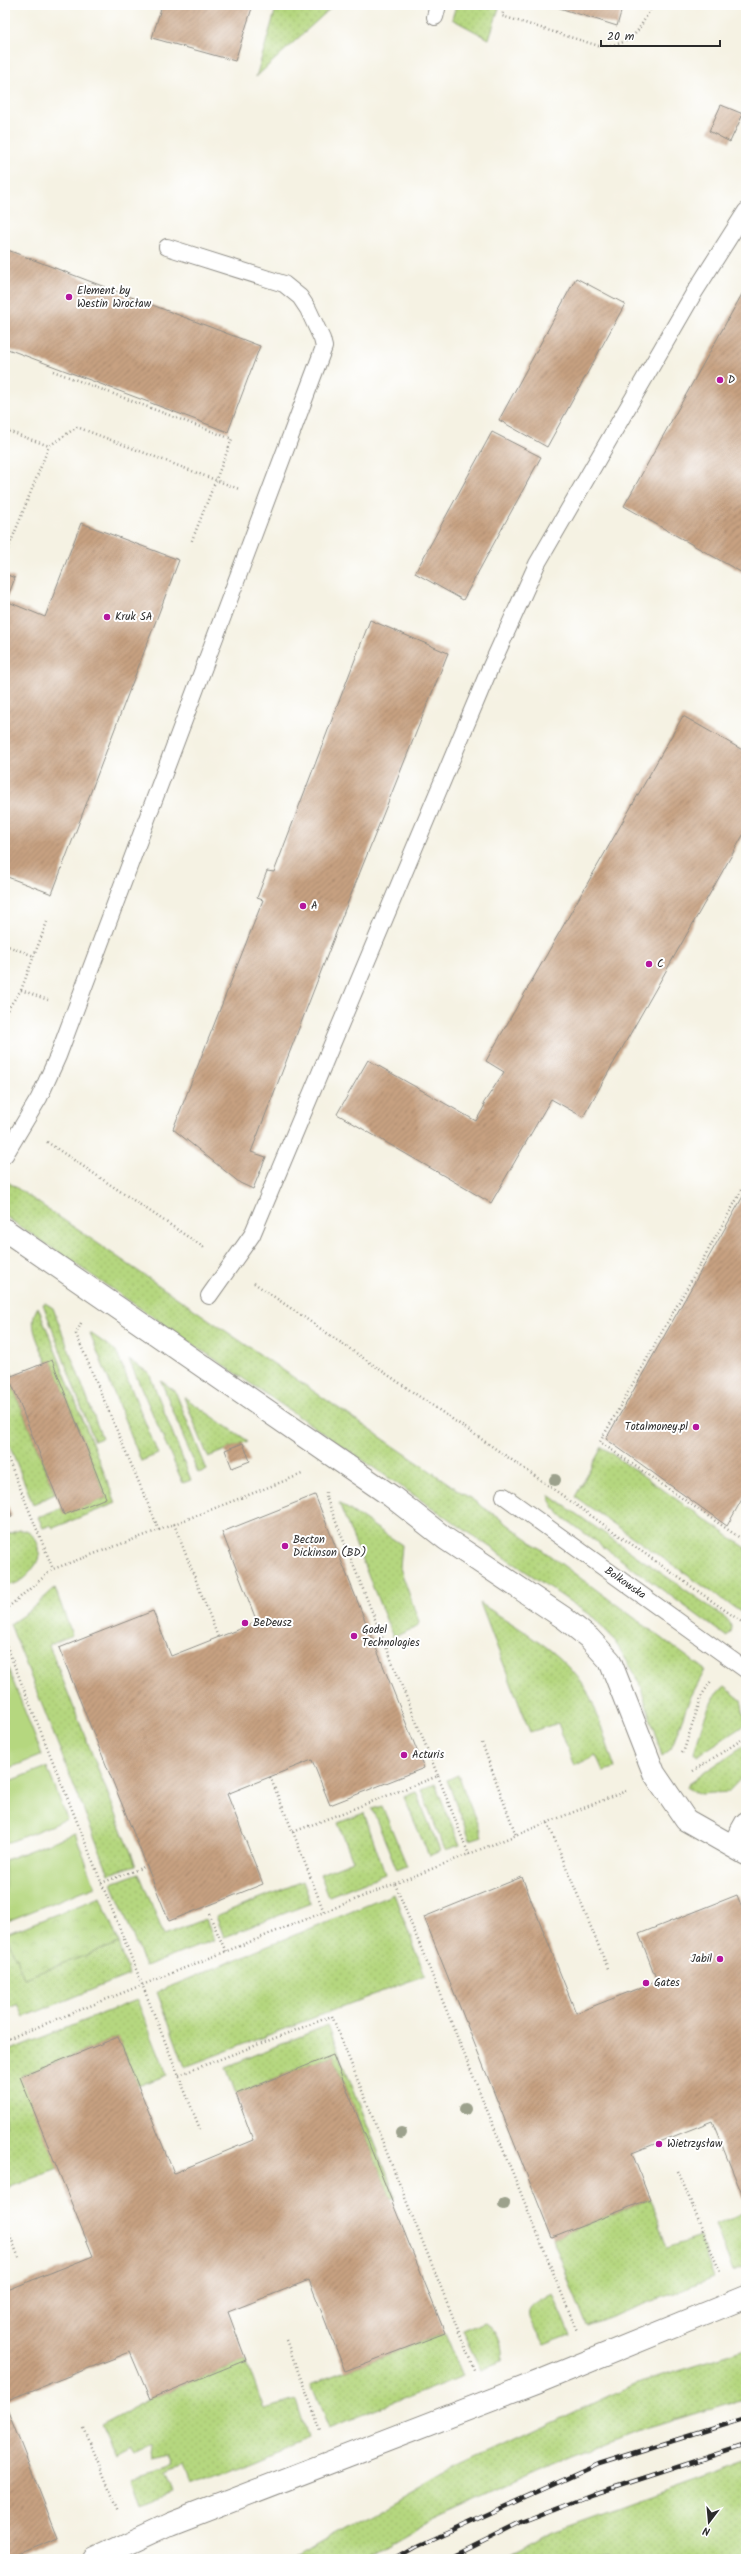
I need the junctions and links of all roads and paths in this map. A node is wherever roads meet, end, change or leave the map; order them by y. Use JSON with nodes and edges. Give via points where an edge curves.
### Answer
{"nodes":[{"id":1,"x":505,"y":5,"type":"edge"},
{"id":2,"x":653,"y":5,"type":"edge"},
{"id":3,"x":746,"y":211,"type":"edge"},
{"id":4,"x":167,"y":247,"type":"dead end"},
{"id":5,"x":53,"y":371,"type":"dead end"},
{"id":6,"x":5,"y":430,"type":"edge"},
{"id":7,"x":49,"y":446,"type":"junction"},
{"id":8,"x":215,"y":480,"type":"junction"},
{"id":9,"x":266,"y":500,"type":"junction"},
{"id":10,"x":191,"y":543,"type":"dead end"},
{"id":11,"x":5,"y":556,"type":"edge"},
{"id":12,"x":47,"y":922,"type":"dead end"},
{"id":13,"x":5,"y":945,"type":"edge"},
{"id":14,"x":34,"y":956,"type":"junction"},
{"id":15,"x":5,"y":1013,"type":"edge"},
{"id":16,"x":23,"y":1126,"type":"junction"},
{"id":17,"x":5,"y":1155,"type":"edge"},
{"id":18,"x":746,"y":1182,"type":"edge"},
{"id":19,"x":5,"y":1230,"type":"edge"},
{"id":20,"x":230,"y":1266,"type":"junction"},
{"id":21,"x":209,"y":1296,"type":"dead end"},
{"id":22,"x":82,"y":1321,"type":"dead end"},
{"id":23,"x":5,"y":1450,"type":"edge"},
{"id":24,"x":305,"y":1473,"type":"dead end"},
{"id":25,"x":326,"y":1487,"type":"dead end"},
{"id":26,"x":504,"y":1496,"type":"dead end"},
{"id":27,"x":174,"y":1524,"type":"junction"},
{"id":28,"x":159,"y":1530,"type":"junction"},
{"id":29,"x":746,"y":1542,"type":"edge"},
{"id":30,"x":53,"y":1569,"type":"junction"},
{"id":31,"x":5,"y":1610,"type":"edge"},
{"id":32,"x":746,"y":1625,"type":"edge"},
{"id":33,"x":218,"y":1637,"type":"dead end"},
{"id":34,"x":5,"y":1642,"type":"edge"},
{"id":35,"x":746,"y":1670,"type":"edge"},
{"id":36,"x":712,"y":1679,"type":"dead end"},
{"id":37,"x":746,"y":1737,"type":"edge"},
{"id":38,"x":482,"y":1743,"type":"dead end"},
{"id":39,"x":679,"y":1755,"type":"dead end"},
{"id":40,"x":438,"y":1776,"type":"junction"},
{"id":41,"x":270,"y":1777,"type":"dead end"},
{"id":42,"x":631,"y":1788,"type":"dead end"},
{"id":43,"x":663,"y":1790,"type":"junction"},
{"id":44,"x":548,"y":1823,"type":"junction"},
{"id":45,"x":746,"y":1823,"type":"edge"},
{"id":46,"x":293,"y":1832,"type":"junction"},
{"id":47,"x":516,"y":1835,"type":"junction"},
{"id":48,"x":739,"y":1850,"type":"edge"},
{"id":49,"x":469,"y":1854,"type":"junction"},
{"id":50,"x":147,"y":1866,"type":"dead end"},
{"id":51,"x":102,"y":1883,"type":"junction"},
{"id":52,"x":395,"y":1884,"type":"junction"},
{"id":53,"x":324,"y":1912,"type":"junction"},
{"id":54,"x":209,"y":1914,"type":"dead end"},
{"id":55,"x":226,"y":1952,"type":"junction"},
{"id":56,"x":608,"y":1971,"type":"dead end"},
{"id":57,"x":143,"y":1985,"type":"junction"},
{"id":58,"x":5,"y":2040,"type":"edge"},
{"id":59,"x":179,"y":2075,"type":"junction"},
{"id":60,"x":200,"y":2129,"type":"dead end"},
{"id":61,"x":678,"y":2171,"type":"dead end"},
{"id":62,"x":5,"y":2223,"type":"edge"},
{"id":63,"x":19,"y":2258,"type":"dead end"},
{"id":64,"x":721,"y":2274,"type":"dead end"},
{"id":65,"x":746,"y":2297,"type":"edge"},
{"id":66,"x":578,"y":2332,"type":"dead end"},
{"id":67,"x":286,"y":2340,"type":"dead end"},
{"id":68,"x":478,"y":2378,"type":"dead end"},
{"id":69,"x":84,"y":2428,"type":"dead end"},
{"id":70,"x":321,"y":2432,"type":"dead end"},
{"id":71,"x":119,"y":2513,"type":"dead end"},
{"id":72,"x":95,"y":2559,"type":"edge"}],
"edges":[{"from":1,"to":2,"type":"path","via":[[502,16],[599,46],[616,46],[627,42],[636,34]]},
{"from":3,"to":20,"type":"lane","via":[[694,293],[537,564],[487,675],[252,1235]]},
{"from":4,"to":9,"type":"lane","via":[[284,284],[304,303],[322,339],[324,347]]},
{"from":5,"to":8,"type":"path","via":[[232,439]]},
{"from":6,"to":7,"type":"path"},
{"from":7,"to":8,"type":"path","via":[[77,427]]},
{"from":7,"to":11,"type":"path"},
{"from":8,"to":9,"type":"path"},
{"from":8,"to":10,"type":"path"},
{"from":9,"to":16,"type":"lane","via":[[58,1056]]},
{"from":12,"to":14,"type":"path"},
{"from":13,"to":14,"type":"path"},
{"from":14,"to":15,"type":"path","via":[[18,996]]},
{"from":16,"to":17,"type":"lane"},
{"from":16,"to":20,"type":"path"},
{"from":18,"to":29,"type":"path","via":[[600,1442]]},
{"from":19,"to":43,"type":"street","via":[[391,1496],[446,1539],[564,1618],[589,1638],[610,1661]]},
{"from":20,"to":21,"type":"lane"},
{"from":20,"to":32,"type":"path","via":[[516,1462]]},
{"from":22,"to":28,"type":"path","via":[[76,1334]]},
{"from":23,"to":30,"type":"path"},
{"from":24,"to":27,"type":"path"},
{"from":25,"to":40,"type":"path","via":[[326,1497]]},
{"from":26,"to":35,"type":"lane","name":"Bolkowska"},
{"from":27,"to":28,"type":"path"},
{"from":27,"to":33,"type":"path"},
{"from":28,"to":30,"type":"path"},
{"from":30,"to":31,"type":"path"},
{"from":34,"to":51,"type":"path"},
{"from":36,"to":39,"type":"path","via":[[702,1695],[684,1750]]},
{"from":37,"to":43,"type":"path"},
{"from":38,"to":47,"type":"path"},
{"from":40,"to":46,"type":"path"},
{"from":40,"to":49,"type":"path"},
{"from":41,"to":46,"type":"path"},
{"from":42,"to":44,"type":"path"},
{"from":43,"to":48,"type":"street","via":[[686,1820]]},
{"from":44,"to":47,"type":"path"},
{"from":44,"to":56,"type":"path"},
{"from":45,"to":48,"type":"street"},
{"from":46,"to":53,"type":"path"},
{"from":47,"to":49,"type":"path"},
{"from":49,"to":52,"type":"path"},
{"from":50,"to":51,"type":"path"},
{"from":51,"to":57,"type":"path"},
{"from":52,"to":53,"type":"path"},
{"from":52,"to":66,"type":"path"},
{"from":53,"to":55,"type":"path"},
{"from":54,"to":55,"type":"path"},
{"from":55,"to":57,"type":"path"},
{"from":57,"to":58,"type":"path"},
{"from":57,"to":59,"type":"path"},
{"from":59,"to":60,"type":"path"},
{"from":59,"to":68,"type":"path","via":[[332,2016]]},
{"from":61,"to":64,"type":"path"},
{"from":62,"to":63,"type":"path"},
{"from":65,"to":72,"type":"street","via":[[531,2385],[170,2524]]},
{"from":67,"to":70,"type":"path"},
{"from":69,"to":71,"type":"path"}]}
